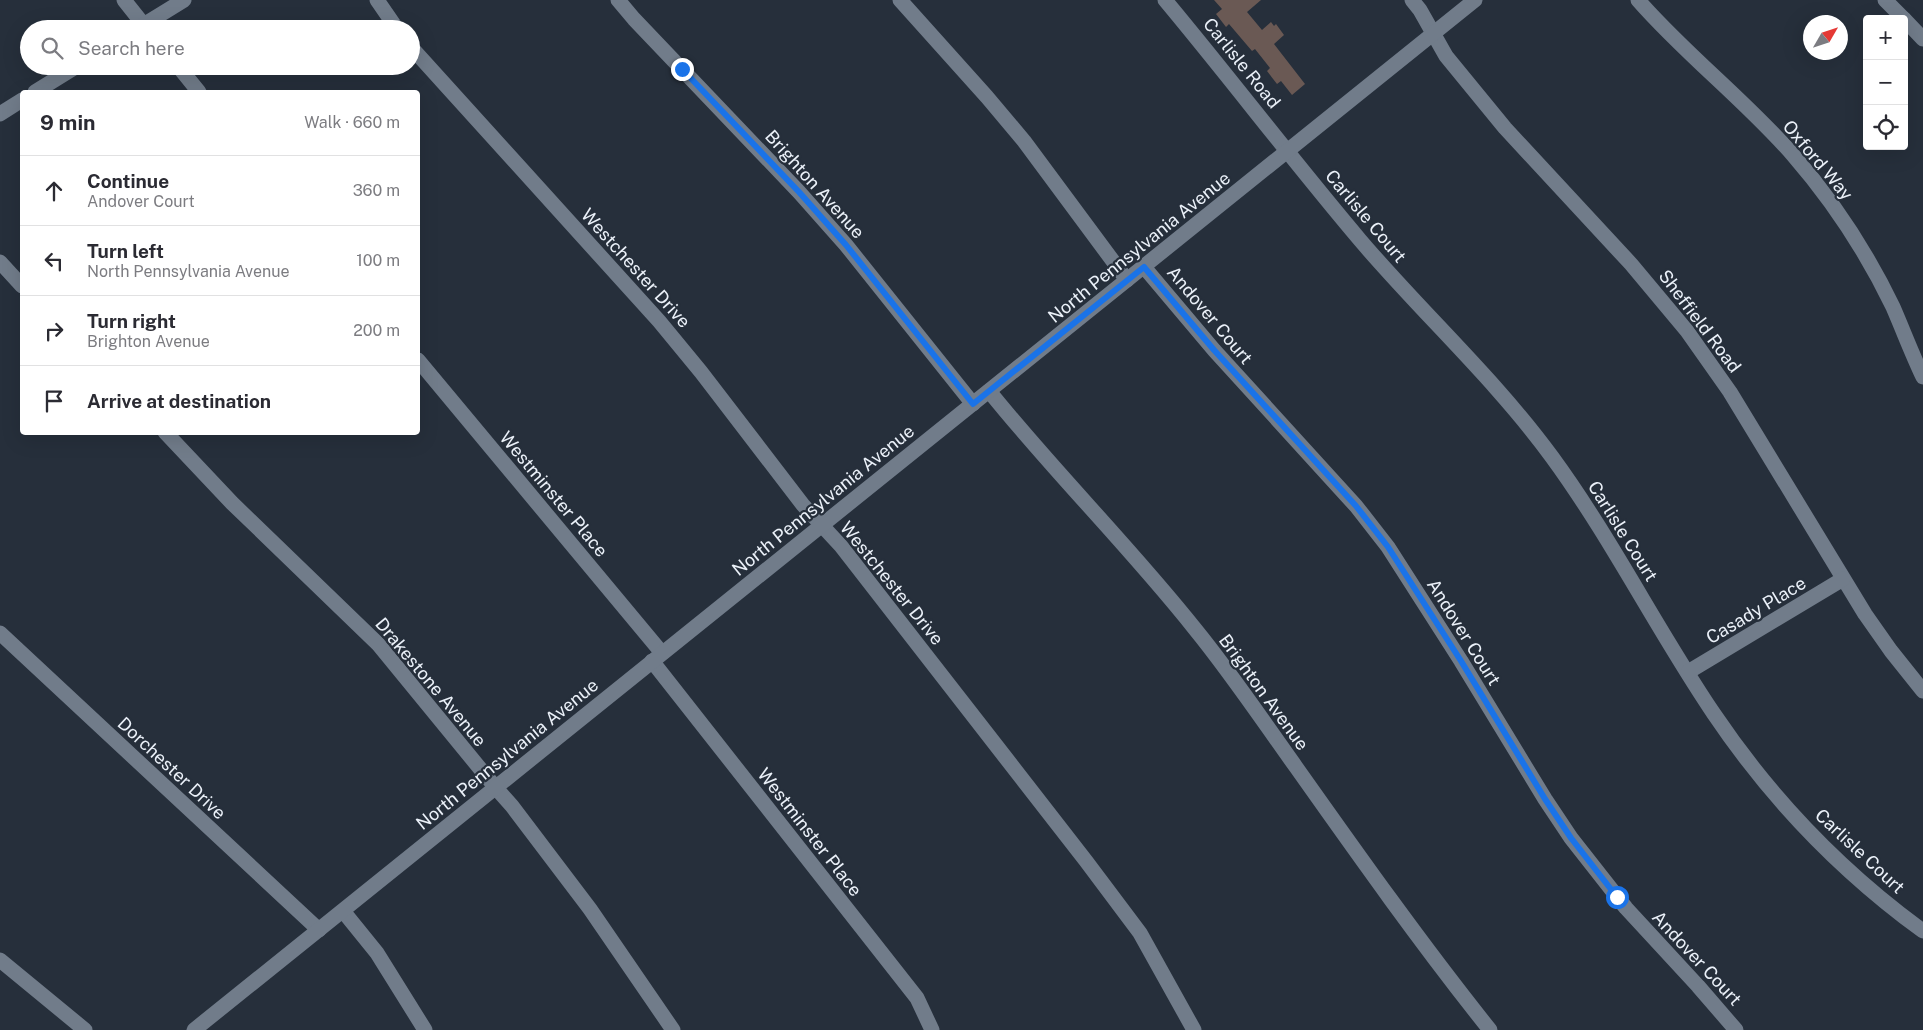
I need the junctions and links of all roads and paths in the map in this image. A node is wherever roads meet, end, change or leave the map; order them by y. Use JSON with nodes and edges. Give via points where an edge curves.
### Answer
{"nodes":[{"id":1,"x":124,"y":0,"type":"edge"},
{"id":2,"x":184,"y":0,"type":"edge"},
{"id":3,"x":377,"y":0,"type":"edge"},
{"id":4,"x":618,"y":0,"type":"edge"},
{"id":5,"x":900,"y":0,"type":"edge"},
{"id":6,"x":1165,"y":0,"type":"edge"},
{"id":7,"x":1412,"y":0,"type":"edge"},
{"id":8,"x":1476,"y":0,"type":"edge"},
{"id":9,"x":1638,"y":0,"type":"edge"},
{"id":10,"x":1885,"y":0,"type":"edge"},
{"id":11,"x":1900,"y":15,"type":"edge"},
{"id":12,"x":138,"y":20,"type":"edge"},
{"id":13,"x":154,"y":20,"type":"edge"},
{"id":14,"x":391,"y":20,"type":"edge"},
{"id":15,"x":1908,"y":23,"type":"edge"},
{"id":16,"x":1434,"y":34,"type":"junction"},
{"id":17,"x":1923,"y":39,"type":"edge"},
{"id":18,"x":420,"y":57,"type":"edge"},
{"id":19,"x":62,"y":75,"type":"edge"},
{"id":20,"x":185,"y":75,"type":"edge"},
{"id":21,"x":38,"y":90,"type":"edge"},
{"id":22,"x":197,"y":90,"type":"edge"},
{"id":23,"x":20,"y":101,"type":"edge"},
{"id":24,"x":0,"y":114,"type":"edge"},
{"id":25,"x":1288,"y":151,"type":"junction"},
{"id":26,"x":0,"y":262,"type":"edge"},
{"id":27,"x":1144,"y":267,"type":"junction"},
{"id":28,"x":1127,"y":280,"type":"junction"},
{"id":29,"x":20,"y":284,"type":"edge"},
{"id":30,"x":420,"y":362,"type":"edge"},
{"id":31,"x":1923,"y":377,"type":"edge"},
{"id":32,"x":989,"y":391,"type":"junction"},
{"id":33,"x":973,"y":404,"type":"junction"},
{"id":34,"x":167,"y":435,"type":"edge"},
{"id":35,"x":821,"y":525,"type":"junction"},
{"id":36,"x":1843,"y":579,"type":"junction"},
{"id":37,"x":0,"y":633,"type":"edge"},
{"id":38,"x":657,"y":657,"type":"junction"},
{"id":39,"x":1688,"y":672,"type":"junction"},
{"id":40,"x":1923,"y":691,"type":"edge"},
{"id":41,"x":496,"y":788,"type":"junction"},
{"id":42,"x":343,"y":911,"type":"junction"},
{"id":43,"x":319,"y":930,"type":"junction"},
{"id":44,"x":1923,"y":931,"type":"edge"},
{"id":45,"x":0,"y":960,"type":"edge"},
{"id":46,"x":85,"y":1030,"type":"edge"},
{"id":47,"x":194,"y":1030,"type":"edge"},
{"id":48,"x":425,"y":1030,"type":"edge"},
{"id":49,"x":673,"y":1030,"type":"edge"},
{"id":50,"x":932,"y":1030,"type":"edge"},
{"id":51,"x":1194,"y":1030,"type":"edge"},
{"id":52,"x":1490,"y":1030,"type":"edge"},
{"id":53,"x":1736,"y":1030,"type":"edge"}],
"edges":[{"from":1,"to":12,"type":"street"},
{"from":2,"to":13,"type":"street"},
{"from":3,"to":14,"type":"street"},
{"from":4,"to":33,"type":"street","name":"Brighton Avenue","via":[[805,198]]},
{"from":5,"to":28,"type":"street","via":[[1024,141]]},
{"from":6,"to":25,"type":"street","name":"Carlisle Road"},
{"from":7,"to":16,"type":"street","name":"Sheffield Road"},
{"from":8,"to":16,"type":"street","name":"North Pennsylvania Avenue"},
{"from":9,"to":31,"type":"street","name":"Oxford Way","via":[[1774,134],[1817,184],[1872,267]]},
{"from":10,"to":11,"type":"street"},
{"from":15,"to":17,"type":"street"},
{"from":16,"to":25,"type":"street","name":"North Pennsylvania Avenue"},
{"from":16,"to":36,"type":"street","name":"Sheffield Road","via":[[1446,56],[1505,128],[1626,258],[1687,331],[1730,392]]},
{"from":18,"to":35,"type":"street","name":"Westchester Drive","via":[[659,321]]},
{"from":19,"to":21,"type":"street"},
{"from":20,"to":22,"type":"street"},
{"from":23,"to":24,"type":"street"},
{"from":25,"to":27,"type":"street","name":"North Pennsylvania Avenue"},
{"from":25,"to":39,"type":"street","name":"Carlisle Court","via":[[1361,241],[1484,373],[1531,429],[1592,514]]},
{"from":26,"to":29,"type":"street"},
{"from":27,"to":28,"type":"street","name":"North Pennsylvania Avenue"},
{"from":27,"to":53,"type":"street","name":"Andover Court","via":[[1383,540],[1571,838],[1626,908]]},
{"from":28,"to":32,"type":"street","name":"North Pennsylvania Avenue"},
{"from":30,"to":38,"type":"street","name":"Westminster Place"},
{"from":32,"to":33,"type":"street","name":"North Pennsylvania Avenue"},
{"from":32,"to":52,"type":"street","name":"Brighton Avenue","via":[[1196,629],[1411,929]]},
{"from":33,"to":35,"type":"street","name":"North Pennsylvania Avenue"},
{"from":34,"to":41,"type":"street","name":"Drakestone Avenue","via":[[232,503],[378,644]]},
{"from":35,"to":38,"type":"street","name":"North Pennsylvania Avenue"},
{"from":35,"to":51,"type":"street","name":"Westchester Drive","via":[[847,554],[1140,933]]},
{"from":36,"to":39,"type":"street","name":"Casady Place"},
{"from":36,"to":40,"type":"street","name":"Sheffield Road","via":[[1891,651]]},
{"from":37,"to":43,"type":"street","name":"Dorchester Drive"},
{"from":38,"to":41,"type":"street","name":"North Pennsylvania Avenue"},
{"from":38,"to":50,"type":"street","name":"Westminster Place","via":[[917,998]]},
{"from":39,"to":44,"type":"street","name":"Carlisle Court","via":[[1737,746],[1800,822],[1873,891]]},
{"from":41,"to":42,"type":"street","name":"North Pennsylvania Avenue"},
{"from":41,"to":49,"type":"street","name":"Drakestone Avenue","via":[[590,909]]},
{"from":42,"to":43,"type":"street","name":"North Pennsylvania Avenue"},
{"from":42,"to":48,"type":"street","via":[[377,953]]},
{"from":43,"to":47,"type":"street","name":"North Pennsylvania Avenue"},
{"from":45,"to":46,"type":"street"}]}
